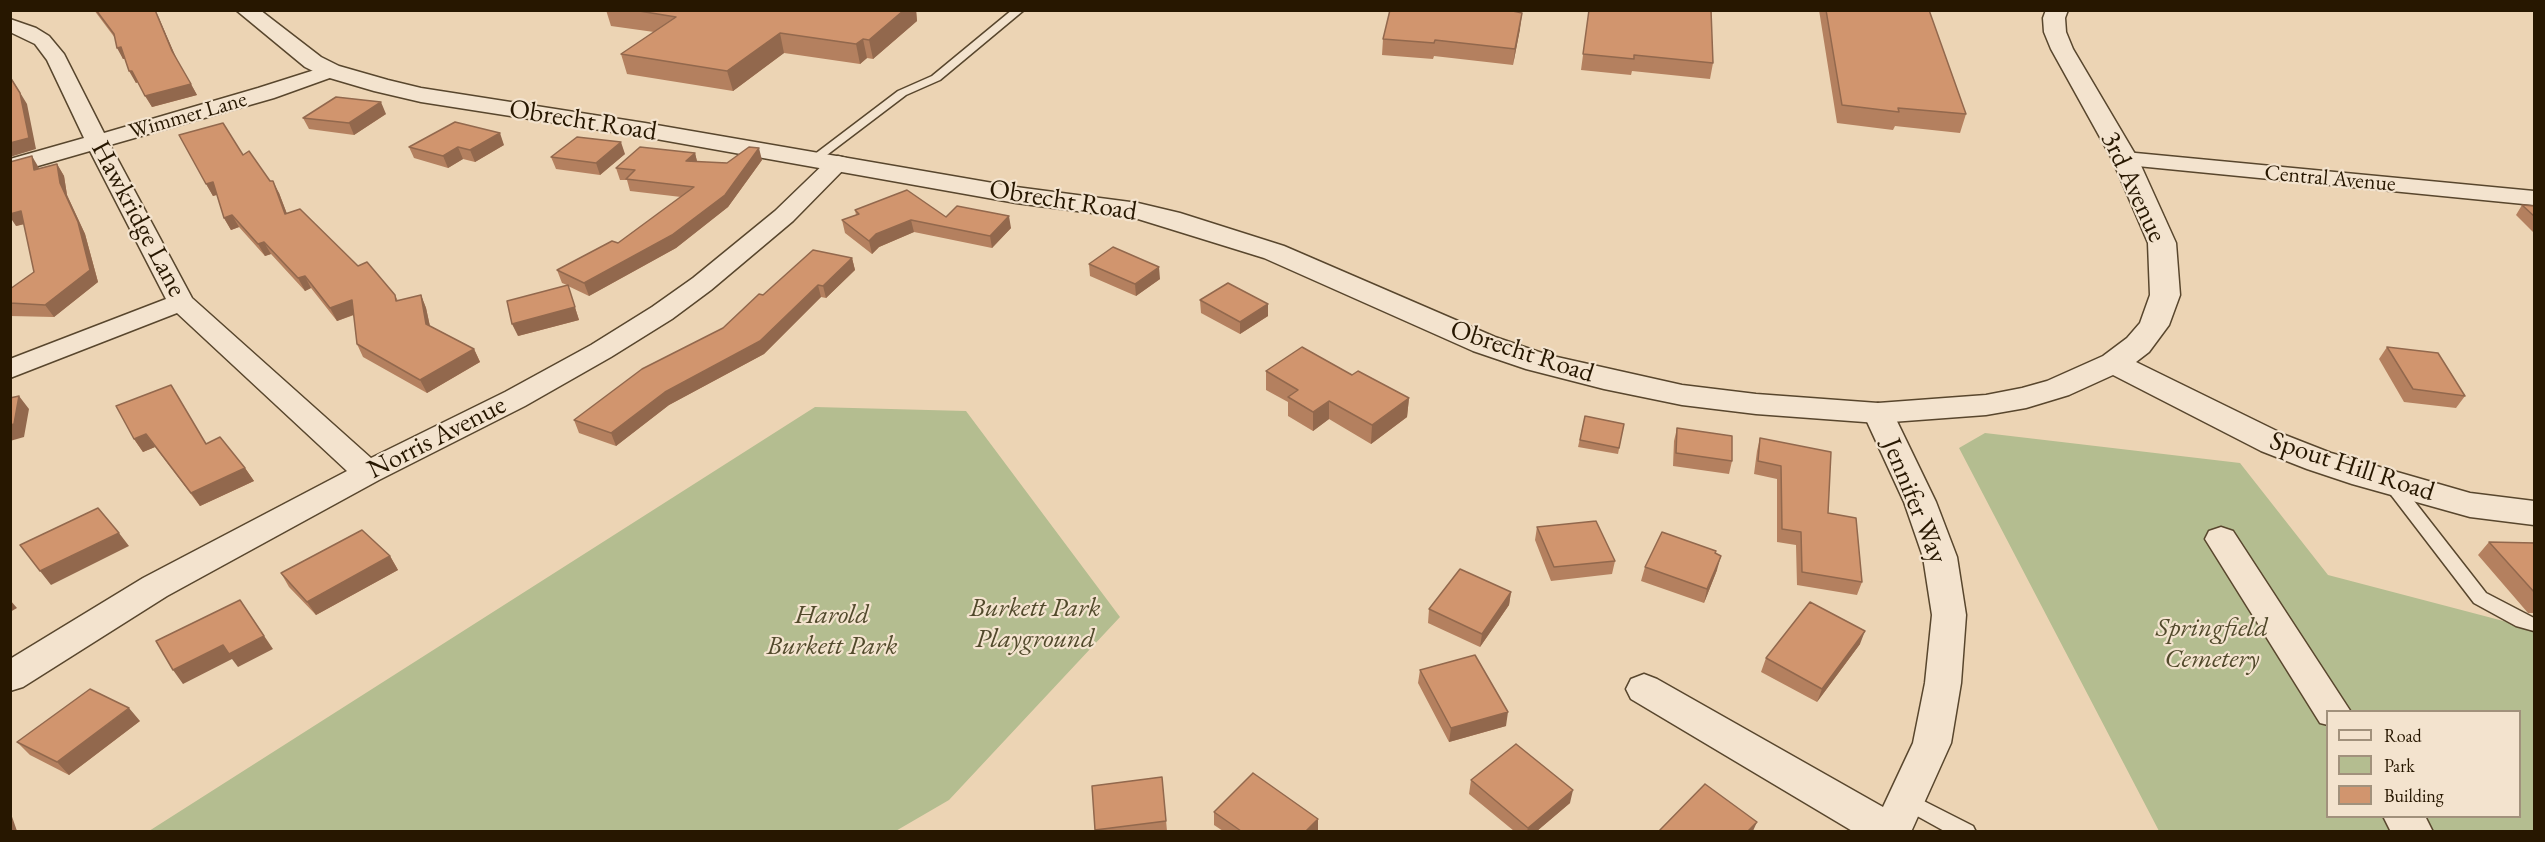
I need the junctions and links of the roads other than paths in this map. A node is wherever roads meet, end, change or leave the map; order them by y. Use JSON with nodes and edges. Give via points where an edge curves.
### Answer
{"nodes":[{"id":1,"x":246,"y":10,"type":"edge"},
{"id":2,"x":1019,"y":10,"type":"edge"},
{"id":3,"x":2057,"y":10,"type":"edge"},
{"id":4,"x":10,"y":25,"type":"edge"},
{"id":5,"x":331,"y":71,"type":"junction"},
{"id":6,"x":97,"y":142,"type":"junction"},
{"id":7,"x":2125,"y":159,"type":"junction"},
{"id":8,"x":826,"y":161,"type":"junction"},
{"id":9,"x":10,"y":167,"type":"edge"},
{"id":10,"x":2535,"y":198,"type":"edge"},
{"id":11,"x":181,"y":302,"type":"junction"},
{"id":12,"x":2114,"y":363,"type":"junction"},
{"id":13,"x":10,"y":369,"type":"edge"},
{"id":14,"x":1878,"y":413,"type":"junction"},
{"id":15,"x":368,"y":473,"type":"junction"},
{"id":16,"x":2391,"y":483,"type":"junction"},
{"id":17,"x":2535,"y":513,"type":"edge"},
{"id":18,"x":2221,"y":539,"type":"dead end"},
{"id":19,"x":2535,"y":625,"type":"edge"},
{"id":20,"x":10,"y":677,"type":"edge"},
{"id":21,"x":1644,"y":689,"type":"dead end"},
{"id":22,"x":2332,"y":710,"type":"edge"},
{"id":23,"x":2404,"y":818,"type":"edge"},
{"id":24,"x":1896,"y":821,"type":"edge"},
{"id":25,"x":1966,"y":831,"type":"edge"},
{"id":26,"x":2413,"y":831,"type":"edge"}],
"edges":[{"from":1,"to":5,"type":"street","name":"Obrecht Road","via":[[300,54]]},
{"from":2,"to":8,"type":"lane","via":[[936,78],[902,93]]},
{"from":3,"to":7,"type":"street","name":"3rd Avenue","via":[[2055,32],[2062,49]]},
{"from":4,"to":6,"type":"street","name":"Hawkridge Lane","via":[[42,40],[57,58]]},
{"from":5,"to":6,"type":"street","name":"Wimmer Lane"},
{"from":5,"to":8,"type":"street","name":"Obrecht Road","via":[[421,95]]},
{"from":6,"to":9,"type":"street","name":"Wimmer Lane"},
{"from":6,"to":11,"type":"street","name":"Hawkridge Lane"},
{"from":7,"to":10,"type":"street","name":"Central Avenue"},
{"from":7,"to":12,"type":"street","name":"3rd Avenue","via":[[2162,243],[2165,295],[2154,325],[2138,345]]},
{"from":8,"to":14,"type":"street","name":"Obrecht Road","via":[[1170,219],[1274,252],[1484,344],[1604,379],[1682,395]]},
{"from":8,"to":15,"type":"street","name":"Norris Avenue","via":[[784,216],[662,313],[515,399]]},
{"from":11,"to":13,"type":"street"},
{"from":11,"to":15,"type":"street","name":"Hawkridge Lane"},
{"from":12,"to":14,"type":"street","name":"3rd Avenue","via":[[2085,378],[2026,398],[1957,409]]},
{"from":12,"to":16,"type":"street","name":"Spout Hill Road","via":[[2273,443]]},
{"from":14,"to":24,"type":"street","name":"Jennifer Way","via":[[1920,502],[1940,557],[1949,615],[1943,683],[1932,743]]},
{"from":15,"to":20,"type":"street","name":"Norris Avenue","via":[[154,587]]},
{"from":16,"to":17,"type":"street","name":"Spout Hill Road","via":[[2470,505]]},
{"from":16,"to":19,"type":"lane","via":[[2480,598]]},
{"from":18,"to":22,"type":"street"},
{"from":21,"to":24,"type":"street"},
{"from":23,"to":26,"type":"street"},
{"from":24,"to":25,"type":"lane"}]}
